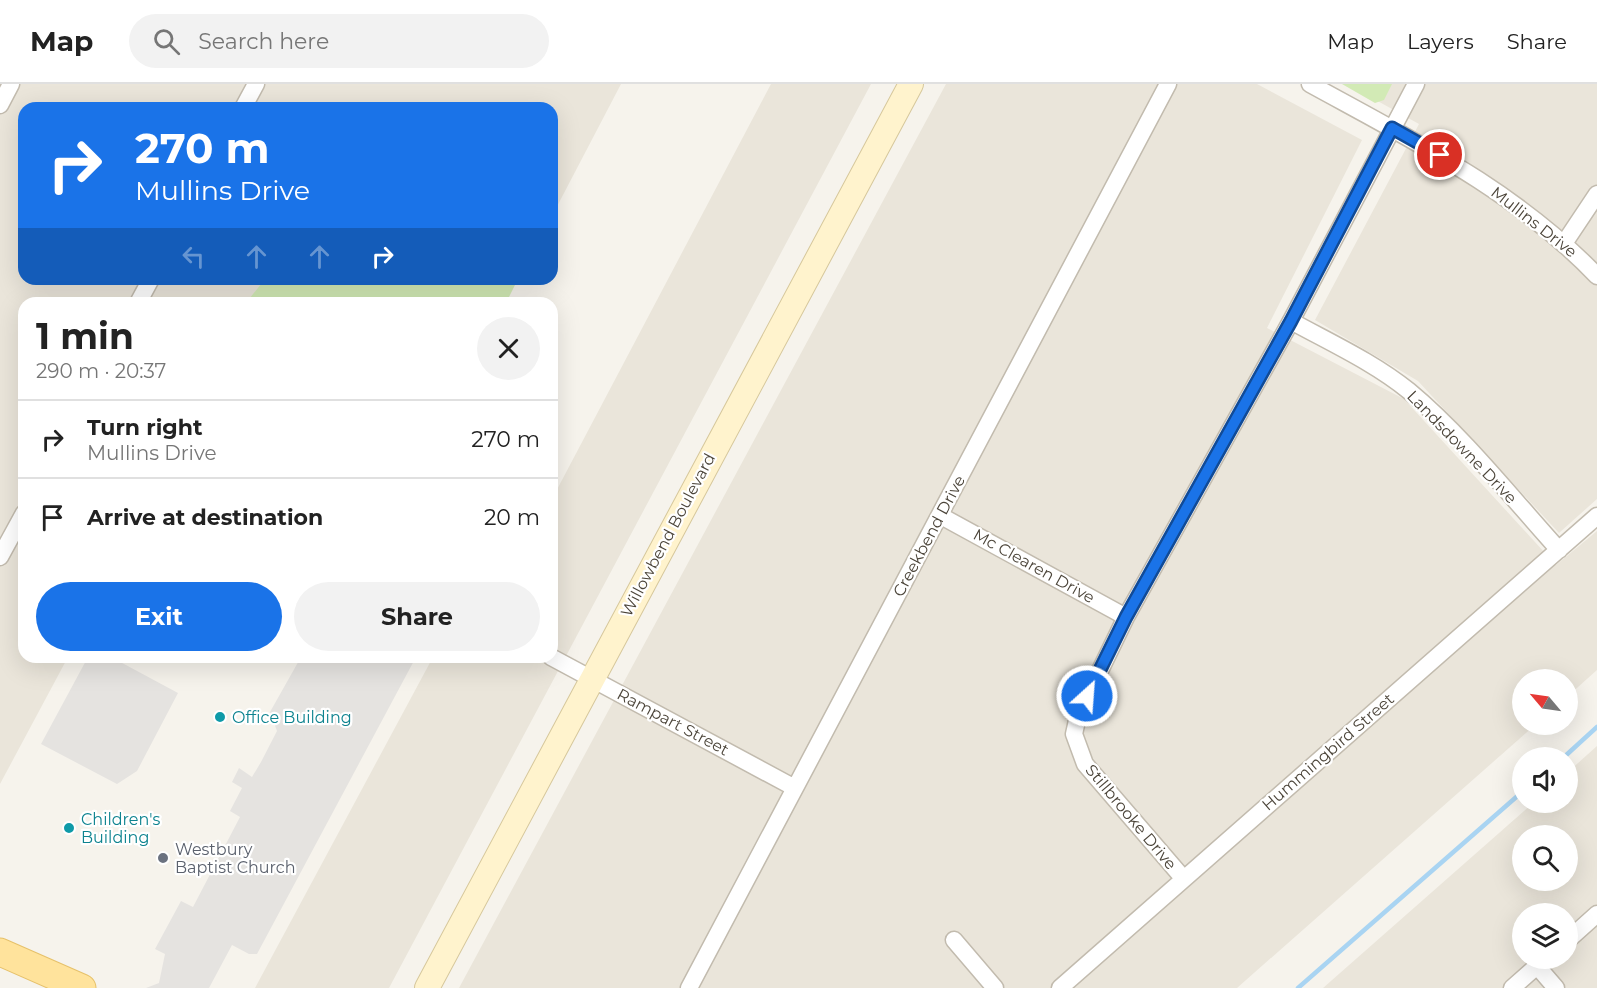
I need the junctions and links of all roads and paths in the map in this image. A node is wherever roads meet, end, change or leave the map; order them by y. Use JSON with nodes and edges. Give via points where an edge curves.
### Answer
{"nodes":[{"id":1,"x":11,"y":84,"type":"edge"},
{"id":2,"x":256,"y":84,"type":"edge"},
{"id":3,"x":911,"y":84,"type":"edge"},
{"id":4,"x":1168,"y":84,"type":"edge"},
{"id":5,"x":1310,"y":84,"type":"edge"},
{"id":6,"x":1416,"y":84,"type":"edge"},
{"id":7,"x":246,"y":102,"type":"edge"},
{"id":8,"x":0,"y":105,"type":"edge"},
{"id":9,"x":1392,"y":128,"type":"junction"},
{"id":10,"x":1597,"y":194,"type":"edge"},
{"id":11,"x":1565,"y":242,"type":"junction"},
{"id":12,"x":1597,"y":276,"type":"edge"},
{"id":13,"x":1291,"y":321,"type":"junction"},
{"id":14,"x":941,"y":516,"type":"junction"},
{"id":15,"x":1597,"y":516,"type":"edge"},
{"id":16,"x":18,"y":524,"type":"edge"},
{"id":17,"x":1559,"y":550,"type":"junction"},
{"id":18,"x":0,"y":557,"type":"edge"},
{"id":19,"x":1126,"y":617,"type":"junction"},
{"id":20,"x":558,"y":660,"type":"edge"},
{"id":21,"x":591,"y":678,"type":"junction"},
{"id":22,"x":795,"y":788,"type":"junction"},
{"id":23,"x":1183,"y":878,"type":"junction"},
{"id":24,"x":1597,"y":914,"type":"edge"},
{"id":25,"x":1578,"y":931,"type":"edge"},
{"id":26,"x":954,"y":940,"type":"dead end"},
{"id":27,"x":0,"y":952,"type":"edge"},
{"id":28,"x":1533,"y":969,"type":"edge"},
{"id":29,"x":1545,"y":969,"type":"edge"},
{"id":30,"x":82,"y":988,"type":"edge"},
{"id":31,"x":428,"y":988,"type":"edge"},
{"id":32,"x":689,"y":988,"type":"edge"},
{"id":33,"x":995,"y":988,"type":"edge"},
{"id":34,"x":1060,"y":988,"type":"edge"},
{"id":35,"x":1512,"y":988,"type":"edge"},
{"id":36,"x":1556,"y":988,"type":"edge"}],
"edges":[{"from":1,"to":8,"type":"street"},
{"from":2,"to":7,"type":"street"},
{"from":3,"to":21,"type":"main road","name":"Willowbend Boulevard"},
{"from":4,"to":14,"type":"street","name":"Creekbend Drive"},
{"from":5,"to":9,"type":"street","name":"Mullins Drive"},
{"from":6,"to":9,"type":"street","name":"Stillbrooke Drive"},
{"from":9,"to":11,"type":"street","name":"Mullins Drive","via":[[1474,175]]},
{"from":9,"to":13,"type":"street","name":"Stillbrooke Drive"},
{"from":10,"to":11,"type":"street"},
{"from":11,"to":12,"type":"street","name":"Mullins Drive"},
{"from":13,"to":17,"type":"street","name":"Landsdowne Drive","via":[[1380,370],[1409,391]]},
{"from":13,"to":19,"type":"street","name":"Stillbrooke Drive"},
{"from":14,"to":19,"type":"street","name":"Mc Clearen Drive"},
{"from":14,"to":22,"type":"street","name":"Creekbend Drive"},
{"from":15,"to":17,"type":"street","name":"Hummingbird Street"},
{"from":16,"to":18,"type":"street"},
{"from":17,"to":23,"type":"street","name":"Hummingbird Street"},
{"from":19,"to":23,"type":"street","name":"Stillbrooke Drive","via":[[1077,716],[1074,734],[1085,764]]},
{"from":20,"to":21,"type":"street","name":"Rampart Street"},
{"from":21,"to":22,"type":"street","name":"Rampart Street"},
{"from":21,"to":31,"type":"main road","name":"Willowbend Boulevard"},
{"from":22,"to":32,"type":"street","name":"Creekbend Drive"},
{"from":23,"to":34,"type":"street","name":"Hummingbird Street"},
{"from":24,"to":25,"type":"street"},
{"from":26,"to":33,"type":"street"},
{"from":27,"to":30,"type":"main road"},
{"from":28,"to":35,"type":"street"},
{"from":29,"to":36,"type":"street"}]}
